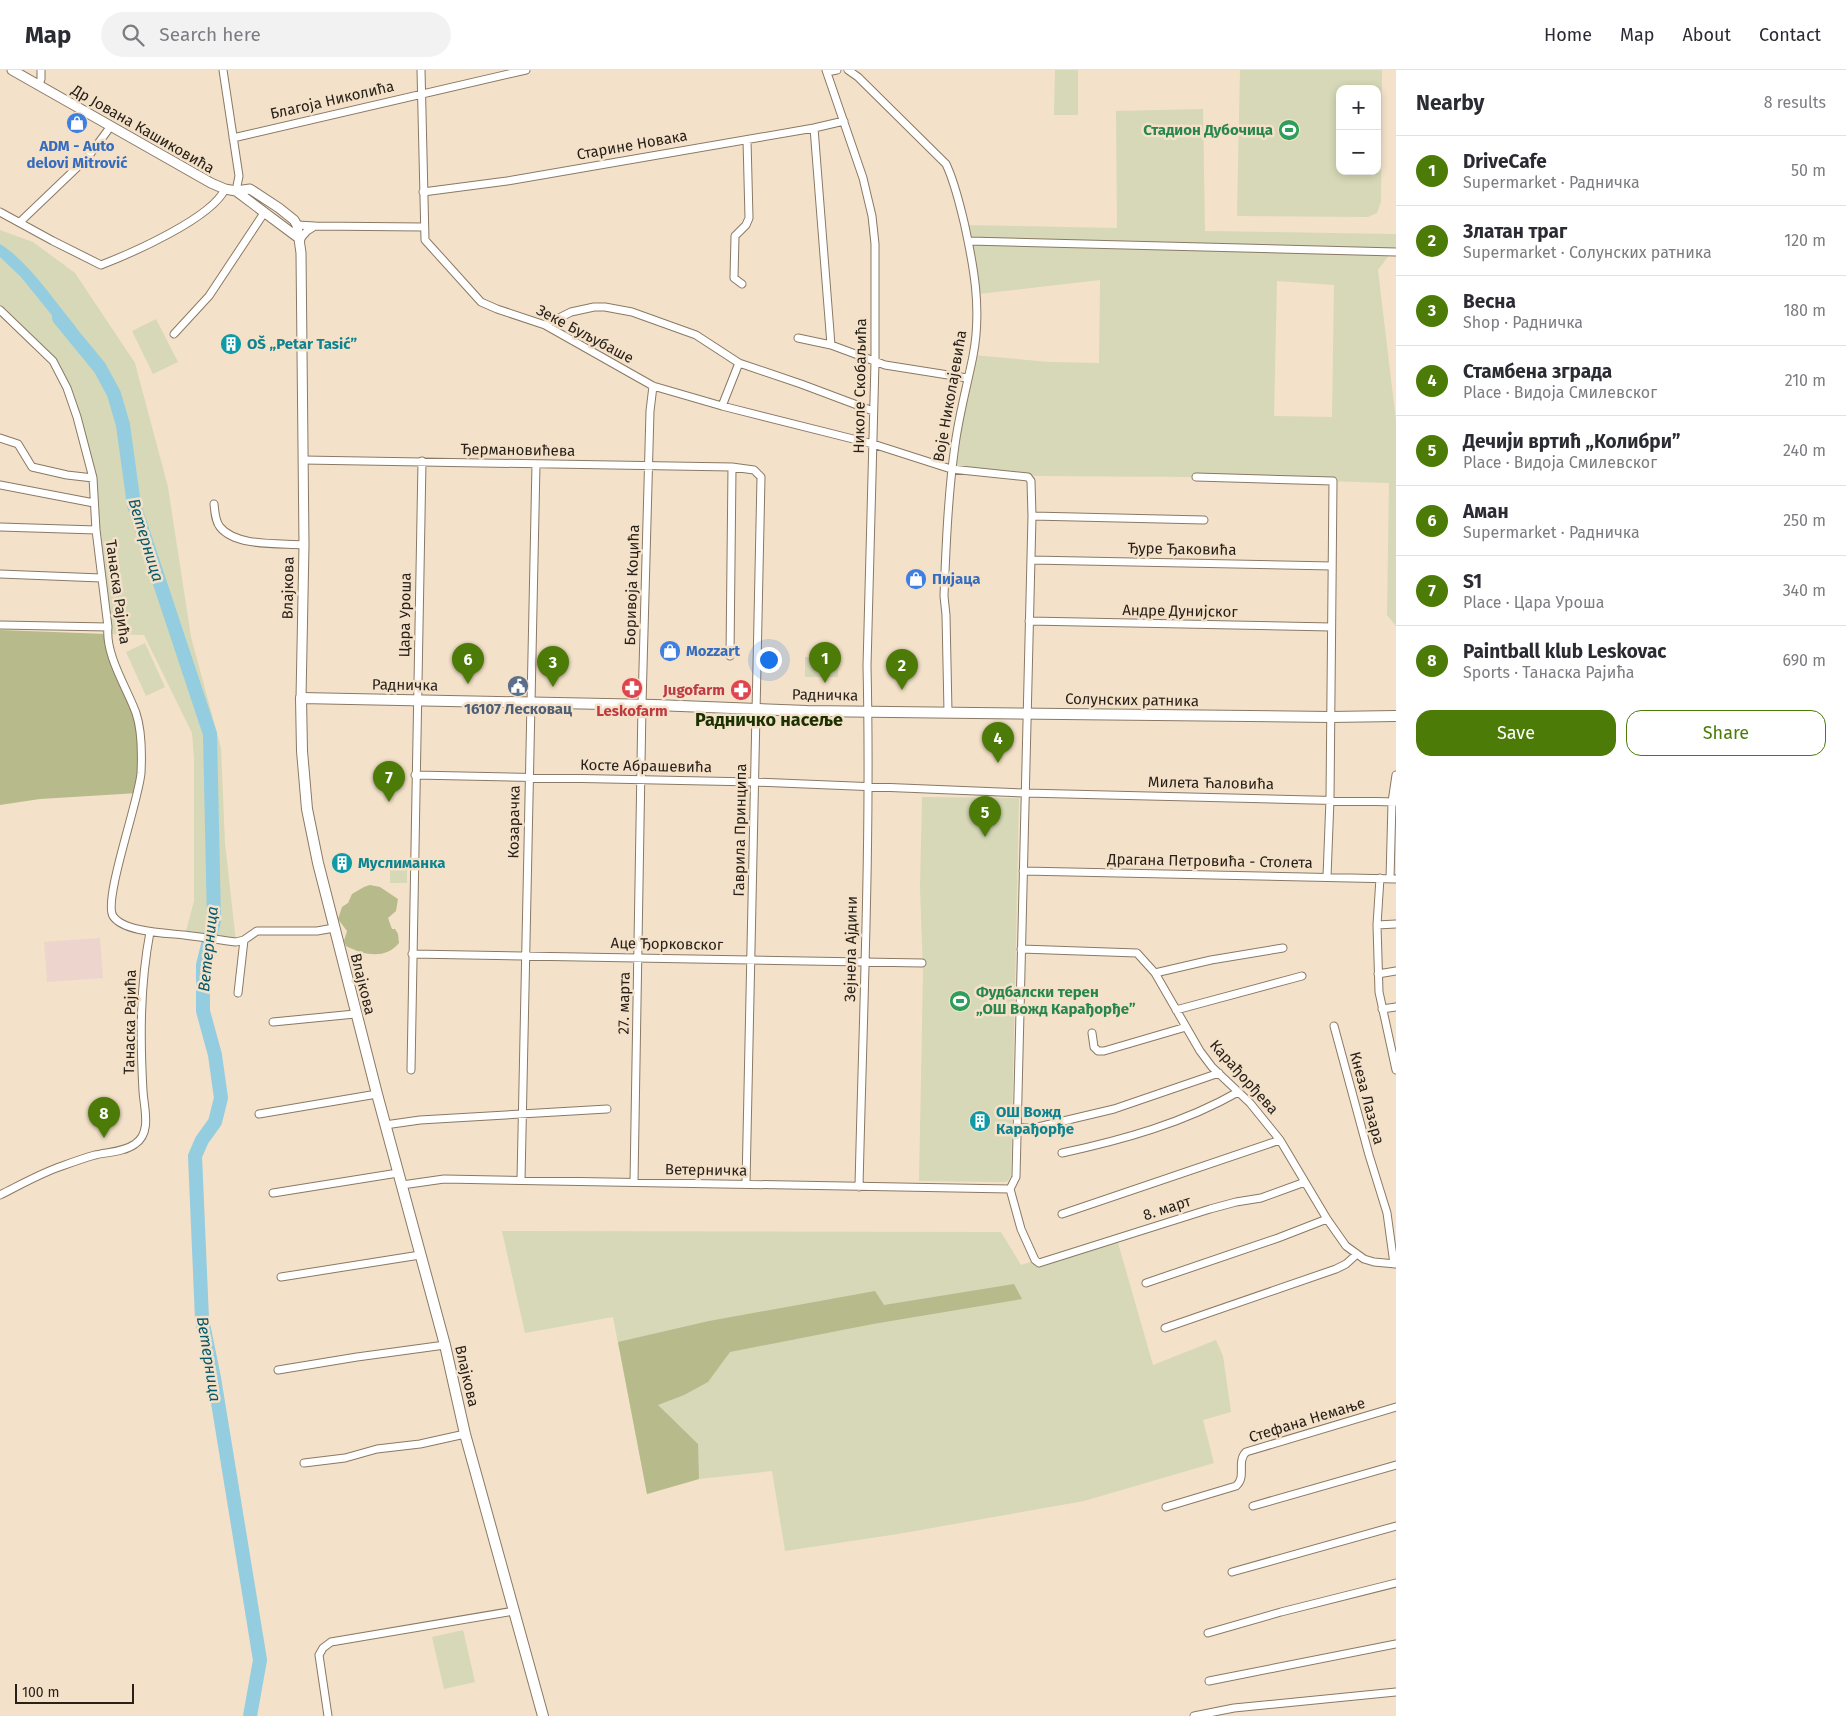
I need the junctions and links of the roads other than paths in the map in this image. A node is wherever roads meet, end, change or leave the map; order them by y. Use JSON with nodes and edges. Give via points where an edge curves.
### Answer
{"nodes":[{"id":1,"x":12,"y":70,"type":"edge"},
{"id":2,"x":41,"y":70,"type":"edge"},
{"id":3,"x":223,"y":70,"type":"edge"},
{"id":4,"x":421,"y":70,"type":"edge"},
{"id":5,"x":526,"y":70,"type":"edge"},
{"id":6,"x":837,"y":70,"type":"edge"},
{"id":7,"x":848,"y":70,"type":"edge"},
{"id":8,"x":826,"y":71,"type":"edge"},
{"id":9,"x":39,"y":85,"type":"junction"},
{"id":10,"x":422,"y":93,"type":"junction"},
{"id":11,"x":844,"y":121,"type":"junction"},
{"id":12,"x":111,"y":126,"type":"junction"},
{"id":13,"x":814,"y":128,"type":"junction"},
{"id":14,"x":233,"y":138,"type":"junction"},
{"id":15,"x":747,"y":140,"type":"junction"},
{"id":16,"x":225,"y":189,"type":"junction"},
{"id":17,"x":236,"y":190,"type":"junction"},
{"id":18,"x":423,"y":192,"type":"junction"},
{"id":19,"x":0,"y":212,"type":"edge"},
{"id":20,"x":264,"y":213,"type":"junction"},
{"id":21,"x":20,"y":222,"type":"junction"},
{"id":22,"x":297,"y":225,"type":"junction"},
{"id":23,"x":315,"y":226,"type":"junction"},
{"id":24,"x":423,"y":227,"type":"junction"},
{"id":25,"x":300,"y":239,"type":"junction"},
{"id":26,"x":969,"y":242,"type":"junction"},
{"id":27,"x":1396,"y":252,"type":"edge"},
{"id":28,"x":742,"y":284,"type":"dead end"},
{"id":29,"x":0,"y":310,"type":"edge"},
{"id":30,"x":545,"y":325,"type":"junction"},
{"id":31,"x":174,"y":334,"type":"dead end"},
{"id":32,"x":798,"y":338,"type":"dead end"},
{"id":33,"x":831,"y":345,"type":"junction"},
{"id":34,"x":875,"y":362,"type":"junction"},
{"id":35,"x":739,"y":363,"type":"junction"},
{"id":36,"x":967,"y":378,"type":"junction"},
{"id":37,"x":653,"y":386,"type":"junction"},
{"id":38,"x":722,"y":406,"type":"junction"},
{"id":39,"x":873,"y":411,"type":"junction"},
{"id":40,"x":0,"y":438,"type":"edge"},
{"id":41,"x":873,"y":444,"type":"junction"},
{"id":42,"x":303,"y":460,"type":"junction"},
{"id":43,"x":422,"y":461,"type":"junction"},
{"id":44,"x":536,"y":464,"type":"junction"},
{"id":45,"x":649,"y":466,"type":"junction"},
{"id":46,"x":732,"y":467,"type":"junction"},
{"id":47,"x":951,"y":470,"type":"junction"},
{"id":48,"x":761,"y":477,"type":"joint"},
{"id":49,"x":1196,"y":477,"type":"dead end"},
{"id":50,"x":93,"y":478,"type":"junction"},
{"id":51,"x":0,"y":485,"type":"edge"},
{"id":52,"x":94,"y":503,"type":"junction"},
{"id":53,"x":214,"y":504,"type":"dead end"},
{"id":54,"x":1032,"y":516,"type":"junction"},
{"id":55,"x":1204,"y":520,"type":"dead end"},
{"id":56,"x":0,"y":527,"type":"edge"},
{"id":57,"x":96,"y":530,"type":"junction"},
{"id":58,"x":304,"y":544,"type":"junction"},
{"id":59,"x":1031,"y":560,"type":"junction"},
{"id":60,"x":1332,"y":566,"type":"junction"},
{"id":61,"x":0,"y":574,"type":"edge"},
{"id":62,"x":101,"y":578,"type":"junction"},
{"id":63,"x":1029,"y":621,"type":"junction"},
{"id":64,"x":0,"y":625,"type":"edge"},
{"id":65,"x":108,"y":628,"type":"junction"},
{"id":66,"x":1330,"y":628,"type":"junction"},
{"id":67,"x":730,"y":656,"type":"dead end"},
{"id":68,"x":301,"y":698,"type":"junction"},
{"id":69,"x":416,"y":700,"type":"junction"},
{"id":70,"x":531,"y":702,"type":"junction"},
{"id":71,"x":642,"y":705,"type":"junction"},
{"id":72,"x":756,"y":708,"type":"junction"},
{"id":73,"x":868,"y":711,"type":"junction"},
{"id":74,"x":948,"y":712,"type":"junction"},
{"id":75,"x":1027,"y":714,"type":"junction"},
{"id":76,"x":1396,"y":716,"type":"edge"},
{"id":77,"x":1330,"y":717,"type":"junction"},
{"id":78,"x":415,"y":775,"type":"junction"},
{"id":79,"x":1396,"y":775,"type":"edge"},
{"id":80,"x":529,"y":777,"type":"junction"},
{"id":81,"x":642,"y":781,"type":"junction"},
{"id":82,"x":754,"y":782,"type":"junction"},
{"id":83,"x":867,"y":786,"type":"junction"},
{"id":84,"x":1025,"y":792,"type":"junction"},
{"id":85,"x":1330,"y":799,"type":"junction"},
{"id":86,"x":1394,"y":802,"type":"edge"},
{"id":87,"x":1024,"y":871,"type":"junction"},
{"id":88,"x":1327,"y":877,"type":"junction"},
{"id":89,"x":1380,"y":878,"type":"junction"},
{"id":90,"x":1393,"y":879,"type":"edge"},
{"id":91,"x":1396,"y":924,"type":"edge"},
{"id":92,"x":1376,"y":925,"type":"junction"},
{"id":93,"x":334,"y":928,"type":"junction"},
{"id":94,"x":150,"y":932,"type":"junction"},
{"id":95,"x":240,"y":941,"type":"junction"},
{"id":96,"x":1283,"y":948,"type":"dead end"},
{"id":97,"x":1022,"y":949,"type":"junction"},
{"id":98,"x":412,"y":954,"type":"junction"},
{"id":99,"x":526,"y":955,"type":"junction"},
{"id":100,"x":639,"y":957,"type":"junction"},
{"id":101,"x":751,"y":960,"type":"junction"},
{"id":102,"x":864,"y":962,"type":"junction"},
{"id":103,"x":922,"y":963,"type":"dead end"},
{"id":104,"x":1396,"y":971,"type":"edge"},
{"id":105,"x":1155,"y":973,"type":"junction"},
{"id":106,"x":1378,"y":974,"type":"junction"},
{"id":107,"x":1302,"y":976,"type":"dead end"},
{"id":108,"x":238,"y":993,"type":"dead end"},
{"id":109,"x":1396,"y":1006,"type":"edge"},
{"id":110,"x":1382,"y":1009,"type":"junction"},
{"id":111,"x":1176,"y":1010,"type":"junction"},
{"id":112,"x":355,"y":1014,"type":"junction"},
{"id":113,"x":273,"y":1022,"type":"dead end"},
{"id":114,"x":1334,"y":1026,"type":"dead end"},
{"id":115,"x":1186,"y":1027,"type":"junction"},
{"id":116,"x":1092,"y":1033,"type":"dead end"},
{"id":117,"x":1395,"y":1058,"type":"edge"},
{"id":118,"x":411,"y":1070,"type":"dead end"},
{"id":119,"x":1396,"y":1070,"type":"edge"},
{"id":120,"x":1219,"y":1073,"type":"junction"},
{"id":121,"x":1238,"y":1092,"type":"junction"},
{"id":122,"x":376,"y":1094,"type":"junction"},
{"id":123,"x":606,"y":1109,"type":"dead end"},
{"id":124,"x":259,"y":1114,"type":"dead end"},
{"id":125,"x":522,"y":1114,"type":"junction"},
{"id":126,"x":385,"y":1125,"type":"junction"},
{"id":127,"x":1018,"y":1128,"type":"junction"},
{"id":128,"x":1280,"y":1140,"type":"junction"},
{"id":129,"x":1062,"y":1153,"type":"dead end"},
{"id":130,"x":398,"y":1173,"type":"junction"},
{"id":131,"x":521,"y":1180,"type":"junction"},
{"id":132,"x":634,"y":1182,"type":"junction"},
{"id":133,"x":1305,"y":1182,"type":"junction"},
{"id":134,"x":746,"y":1184,"type":"junction"},
{"id":135,"x":402,"y":1185,"type":"junction"},
{"id":136,"x":859,"y":1187,"type":"junction"},
{"id":137,"x":1010,"y":1189,"type":"junction"},
{"id":138,"x":273,"y":1193,"type":"dead end"},
{"id":139,"x":0,"y":1195,"type":"edge"},
{"id":140,"x":1062,"y":1214,"type":"dead end"},
{"id":141,"x":1327,"y":1220,"type":"junction"},
{"id":142,"x":1357,"y":1254,"type":"junction"},
{"id":143,"x":420,"y":1255,"type":"junction"},
{"id":144,"x":1395,"y":1264,"type":"edge"},
{"id":145,"x":280,"y":1277,"type":"dead end"},
{"id":146,"x":1146,"y":1282,"type":"dead end"},
{"id":147,"x":1165,"y":1328,"type":"dead end"},
{"id":148,"x":445,"y":1346,"type":"junction"},
{"id":149,"x":278,"y":1370,"type":"dead end"},
{"id":150,"x":1396,"y":1407,"type":"edge"},
{"id":151,"x":465,"y":1434,"type":"junction"},
{"id":152,"x":304,"y":1463,"type":"dead end"},
{"id":153,"x":1396,"y":1465,"type":"edge"},
{"id":154,"x":1253,"y":1506,"type":"dead end"},
{"id":155,"x":1166,"y":1507,"type":"dead end"},
{"id":156,"x":1396,"y":1526,"type":"edge"},
{"id":157,"x":1232,"y":1572,"type":"dead end"},
{"id":158,"x":1396,"y":1583,"type":"edge"},
{"id":159,"x":514,"y":1611,"type":"junction"},
{"id":160,"x":1208,"y":1633,"type":"dead end"},
{"id":161,"x":1396,"y":1644,"type":"edge"},
{"id":162,"x":1209,"y":1681,"type":"dead end"},
{"id":163,"x":1396,"y":1692,"type":"edge"},
{"id":164,"x":328,"y":1716,"type":"edge"},
{"id":165,"x":543,"y":1716,"type":"edge"},
{"id":166,"x":1194,"y":1716,"type":"edge"}],
"edges":[{"from":1,"to":9,"type":"street","name":"Др Јована Кашиковића"},
{"from":2,"to":9,"type":"street"},
{"from":3,"to":14,"type":"street"},
{"from":4,"to":10,"type":"street"},
{"from":5,"to":10,"type":"street","name":"Благоја Николића"},
{"from":6,"to":8,"type":"street"},
{"from":7,"to":26,"type":"street","name":"Воје Николајевића","via":[[946,164],[958,194]]},
{"from":8,"to":11,"type":"street","name":"Николе Скобаљића"},
{"from":9,"to":12,"type":"street","name":"Др Јована Кашиковића"},
{"from":10,"to":14,"type":"street","name":"Благоја Николића"},
{"from":10,"to":18,"type":"street"},
{"from":11,"to":13,"type":"street","name":"Старине Новака"},
{"from":11,"to":34,"type":"street","name":"Николе Скобаљића","via":[[863,178],[874,229]]},
{"from":12,"to":16,"type":"street","name":"Др Јована Кашиковића"},
{"from":12,"to":21,"type":"street","via":[[88,157]]},
{"from":13,"to":15,"type":"street","name":"Старине Новака"},
{"from":13,"to":33,"type":"street"},
{"from":14,"to":17,"type":"street","via":[[239,180]]},
{"from":15,"to":18,"type":"street","name":"Старине Новака"},
{"from":15,"to":28,"type":"street","via":[[749,218],[735,236],[734,260],[734,278]]},
{"from":16,"to":17,"type":"street","name":"Др Јована Кашиковића"},
{"from":16,"to":21,"type":"street","via":[[216,203],[185,225],[101,264],[53,242]]},
{"from":17,"to":20,"type":"street"},
{"from":17,"to":22,"type":"street","name":"Др Јована Кашиковића","via":[[250,189],[280,208]]},
{"from":18,"to":24,"type":"street"},
{"from":19,"to":21,"type":"street"},
{"from":20,"to":25,"type":"street"},
{"from":20,"to":31,"type":"street","via":[[210,296]]},
{"from":22,"to":23,"type":"street"},
{"from":22,"to":25,"type":"street","name":"Влајкова"},
{"from":23,"to":24,"type":"street"},
{"from":23,"to":25,"type":"street"},
{"from":24,"to":30,"type":"street","name":"Зеке Буљубаше","via":[[429,246],[481,302]]},
{"from":25,"to":42,"type":"street","name":"Влајкова"},
{"from":26,"to":27,"type":"street"},
{"from":26,"to":36,"type":"street","name":"Воје Николајевића","via":[[978,303],[973,355]]},
{"from":29,"to":50,"type":"street","name":"Танаска Рајића","via":[[53,361],[77,417]]},
{"from":30,"to":35,"type":"street","via":[[571,312],[594,307],[632,312],[696,335]]},
{"from":30,"to":37,"type":"street","name":"Зеке Буљубаше"},
{"from":32,"to":33,"type":"street"},
{"from":33,"to":34,"type":"street"},
{"from":34,"to":36,"type":"street"},
{"from":34,"to":39,"type":"street","name":"Николе Скобаљића"},
{"from":35,"to":38,"type":"street"},
{"from":35,"to":39,"type":"street"},
{"from":36,"to":47,"type":"street","name":"Воје Николајевића"},
{"from":37,"to":38,"type":"street","name":"Зеке Буљубаше"},
{"from":37,"to":45,"type":"street"},
{"from":38,"to":41,"type":"street","name":"Зеке Буљубаше"},
{"from":39,"to":41,"type":"street","name":"Николе Скобаљића"},
{"from":40,"to":50,"type":"street","via":[[18,444],[32,467]]},
{"from":41,"to":47,"type":"street","name":"Зеке Буљубаше"},
{"from":41,"to":73,"type":"street","name":"Николе Скобаљића"},
{"from":42,"to":43,"type":"street","name":"Ђермановићева"},
{"from":42,"to":58,"type":"street","name":"Влајкова"},
{"from":43,"to":44,"type":"street","name":"Ђермановићева"},
{"from":43,"to":69,"type":"street","name":"Цара Уроша"},
{"from":44,"to":45,"type":"street","name":"Ђермановићева"},
{"from":44,"to":70,"type":"street","name":"Козарачка"},
{"from":45,"to":46,"type":"street","name":"Ђермановићева"},
{"from":45,"to":71,"type":"street","name":"Боривоја Коцића"},
{"from":46,"to":48,"type":"street","name":"Ђермановићева","via":[[754,470]]},
{"from":46,"to":67,"type":"street"},
{"from":47,"to":54,"type":"street","name":"Зеке Буљубаше","via":[[1028,477]]},
{"from":47,"to":74,"type":"street","name":"Воје Николајевића","via":[[944,596]]},
{"from":48,"to":72,"type":"street","name":"Гаврила Принципа"},
{"from":49,"to":60,"type":"street","via":[[1333,482]]},
{"from":50,"to":52,"type":"street","name":"Танаска Рајића"},
{"from":51,"to":52,"type":"street"},
{"from":52,"to":57,"type":"street","name":"Танаска Рајића"},
{"from":53,"to":58,"type":"street","via":[[220,527],[235,538]]},
{"from":54,"to":55,"type":"street"},
{"from":54,"to":59,"type":"street"},
{"from":56,"to":57,"type":"street"},
{"from":57,"to":62,"type":"street","name":"Танаска Рајића"},
{"from":58,"to":68,"type":"street","name":"Влајкова"},
{"from":59,"to":60,"type":"street","name":"Ђуре Ђаковића"},
{"from":59,"to":63,"type":"street"},
{"from":60,"to":66,"type":"street"},
{"from":61,"to":62,"type":"street"},
{"from":62,"to":65,"type":"street","name":"Танаска Рајића"},
{"from":63,"to":66,"type":"street","name":"Андре Дунијског"},
{"from":63,"to":75,"type":"street"},
{"from":64,"to":65,"type":"street"},
{"from":65,"to":94,"type":"street","name":"Танаска Рајића","via":[[115,665],[139,722],[141,749],[138,792],[112,889],[110,909],[117,921]]},
{"from":66,"to":77,"type":"street"},
{"from":68,"to":69,"type":"main road","name":"Радничка"},
{"from":68,"to":93,"type":"main road","name":"Влајкова","via":[[306,809]]},
{"from":69,"to":70,"type":"main road","name":"Радничка"},
{"from":69,"to":78,"type":"street","name":"Цара Уроша"},
{"from":70,"to":71,"type":"main road","name":"Радничка"},
{"from":70,"to":80,"type":"street","name":"Козарачка"},
{"from":71,"to":72,"type":"main road","name":"Радничка"},
{"from":71,"to":81,"type":"street","name":"27. марта"},
{"from":72,"to":73,"type":"main road","name":"Радничка"},
{"from":72,"to":82,"type":"street","name":"Гаврила Принципа"},
{"from":73,"to":74,"type":"main road","name":"Солунских ратника"},
{"from":73,"to":83,"type":"street","name":"Зејнела Ајдини"},
{"from":74,"to":75,"type":"main road","name":"Солунских ратника"},
{"from":75,"to":77,"type":"main road","name":"Солунских ратника"},
{"from":75,"to":84,"type":"street"},
{"from":76,"to":77,"type":"main road","name":"Солунских ратника"},
{"from":77,"to":85,"type":"street"},
{"from":78,"to":80,"type":"street","name":"Косте Абрашевића"},
{"from":78,"to":98,"type":"street","name":"Цара Уроша"},
{"from":79,"to":86,"type":"street"},
{"from":80,"to":81,"type":"street","name":"Косте Абрашевића"},
{"from":80,"to":99,"type":"street","name":"Козарачка"},
{"from":81,"to":82,"type":"street","name":"Косте Абрашевића"},
{"from":81,"to":100,"type":"street","name":"27. марта"},
{"from":82,"to":83,"type":"street","name":"Косте Абрашевића"},
{"from":82,"to":101,"type":"street","name":"Гаврила Принципа"},
{"from":83,"to":84,"type":"street","name":"Косте Абрашевића"},
{"from":83,"to":102,"type":"street","name":"Зејнела Ајдини"},
{"from":84,"to":85,"type":"street","name":"Милета Ћаловића"},
{"from":84,"to":87,"type":"street"},
{"from":85,"to":86,"type":"street","name":"Милета Ћаловића"},
{"from":85,"to":88,"type":"street"},
{"from":86,"to":90,"type":"street"},
{"from":87,"to":88,"type":"street","name":"Драгана Петровића - Столета"},
{"from":87,"to":97,"type":"street"},
{"from":88,"to":89,"type":"street","name":"Драгана Петровића - Столета"},
{"from":89,"to":90,"type":"street","name":"Драгана Петровића - Столета"},
{"from":89,"to":92,"type":"street"},
{"from":91,"to":92,"type":"street"},
{"from":92,"to":106,"type":"street"},
{"from":93,"to":95,"type":"street","via":[[256,931]]},
{"from":93,"to":112,"type":"main road","name":"Влајкова"},
{"from":94,"to":95,"type":"street","name":"Танаска Рајића"},
{"from":94,"to":139,"type":"street","name":"Танаска Рајића","via":[[140,1002],[146,1122],[142,1137],[129,1148],[60,1166]]},
{"from":95,"to":108,"type":"street"},
{"from":96,"to":105,"type":"street"},
{"from":97,"to":105,"type":"street","name":"Карађорђева","via":[[1136,953]]},
{"from":97,"to":127,"type":"street"},
{"from":98,"to":99,"type":"street","name":"Аце Ђорковског"},
{"from":98,"to":118,"type":"street","name":"Цара Уроша"},
{"from":99,"to":100,"type":"street","name":"Аце Ђорковског"},
{"from":99,"to":125,"type":"street","name":"Козарачка"},
{"from":100,"to":101,"type":"street","name":"Аце Ђорковског"},
{"from":100,"to":132,"type":"street","name":"27. марта"},
{"from":101,"to":102,"type":"street","name":"Аце Ђорковског"},
{"from":101,"to":134,"type":"street","name":"Гаврила Принципа"},
{"from":102,"to":103,"type":"street","name":"Аце Ђорковског"},
{"from":102,"to":136,"type":"street","name":"Зејнела Ајдини"},
{"from":104,"to":106,"type":"street"},
{"from":105,"to":111,"type":"street","name":"Карађорђева"},
{"from":106,"to":110,"type":"street"},
{"from":107,"to":111,"type":"street"},
{"from":109,"to":110,"type":"street"},
{"from":110,"to":117,"type":"street"},
{"from":111,"to":115,"type":"street","name":"Карађорђева"},
{"from":112,"to":113,"type":"street"},
{"from":112,"to":122,"type":"main road","name":"Влајкова"},
{"from":114,"to":144,"type":"street","name":"Кнеза Лазара","via":[[1388,1213]]},
{"from":115,"to":116,"type":"street","via":[[1104,1052],[1094,1047]]},
{"from":115,"to":120,"type":"street","name":"Карађорђева","via":[[1200,1051]]},
{"from":117,"to":119,"type":"street"},
{"from":120,"to":121,"type":"street","name":"Карађорђева"},
{"from":120,"to":127,"type":"street","via":[[1114,1109],[1038,1127]]},
{"from":121,"to":128,"type":"street","name":"Карађорђева"},
{"from":121,"to":129,"type":"street","via":[[1174,1122]]},
{"from":122,"to":124,"type":"street"},
{"from":122,"to":126,"type":"main road","name":"Влајкова"},
{"from":123,"to":125,"type":"street"},
{"from":125,"to":126,"type":"street"},
{"from":125,"to":131,"type":"street","name":"Козарачка"},
{"from":126,"to":130,"type":"main road","name":"Влајкова"},
{"from":127,"to":137,"type":"street","via":[[1016,1177]]},
{"from":128,"to":133,"type":"street","name":"Карађорђева"},
{"from":128,"to":140,"type":"street"},
{"from":130,"to":135,"type":"main road","name":"Влајкова"},
{"from":130,"to":138,"type":"street"},
{"from":131,"to":132,"type":"street","name":"Ветерничка"},
{"from":131,"to":135,"type":"street","name":"Ветерничка","via":[[444,1179]]},
{"from":132,"to":134,"type":"street","name":"Ветерничка"},
{"from":133,"to":137,"type":"street","name":"8. март","via":[[1039,1263],[1021,1229]]},
{"from":133,"to":141,"type":"street","name":"Карађорђева"},
{"from":134,"to":136,"type":"street","name":"Ветерничка"},
{"from":135,"to":143,"type":"main road","name":"Влајкова"},
{"from":136,"to":137,"type":"street","name":"Ветерничка"},
{"from":141,"to":142,"type":"street","name":"Карађорђева","via":[[1346,1246]]},
{"from":141,"to":146,"type":"street"},
{"from":142,"to":144,"type":"street","name":"Карађорђева","via":[[1374,1262]]},
{"from":142,"to":147,"type":"street","via":[[1336,1269]]},
{"from":143,"to":145,"type":"street"},
{"from":143,"to":148,"type":"main road","name":"Влајкова"},
{"from":148,"to":149,"type":"street"},
{"from":148,"to":151,"type":"main road","name":"Влајкова"},
{"from":150,"to":155,"type":"street","name":"Стефана Немање","via":[[1246,1452],[1241,1462],[1241,1480],[1236,1486]]},
{"from":151,"to":152,"type":"street"},
{"from":151,"to":159,"type":"main road","name":"Влајкова"},
{"from":153,"to":154,"type":"street"},
{"from":156,"to":157,"type":"street"},
{"from":158,"to":160,"type":"street"},
{"from":159,"to":164,"type":"street","via":[[331,1642],[319,1655]]},
{"from":159,"to":165,"type":"main road","name":"Влајкова"},
{"from":161,"to":162,"type":"street"},
{"from":163,"to":166,"type":"street","via":[[1234,1708]]}]}
